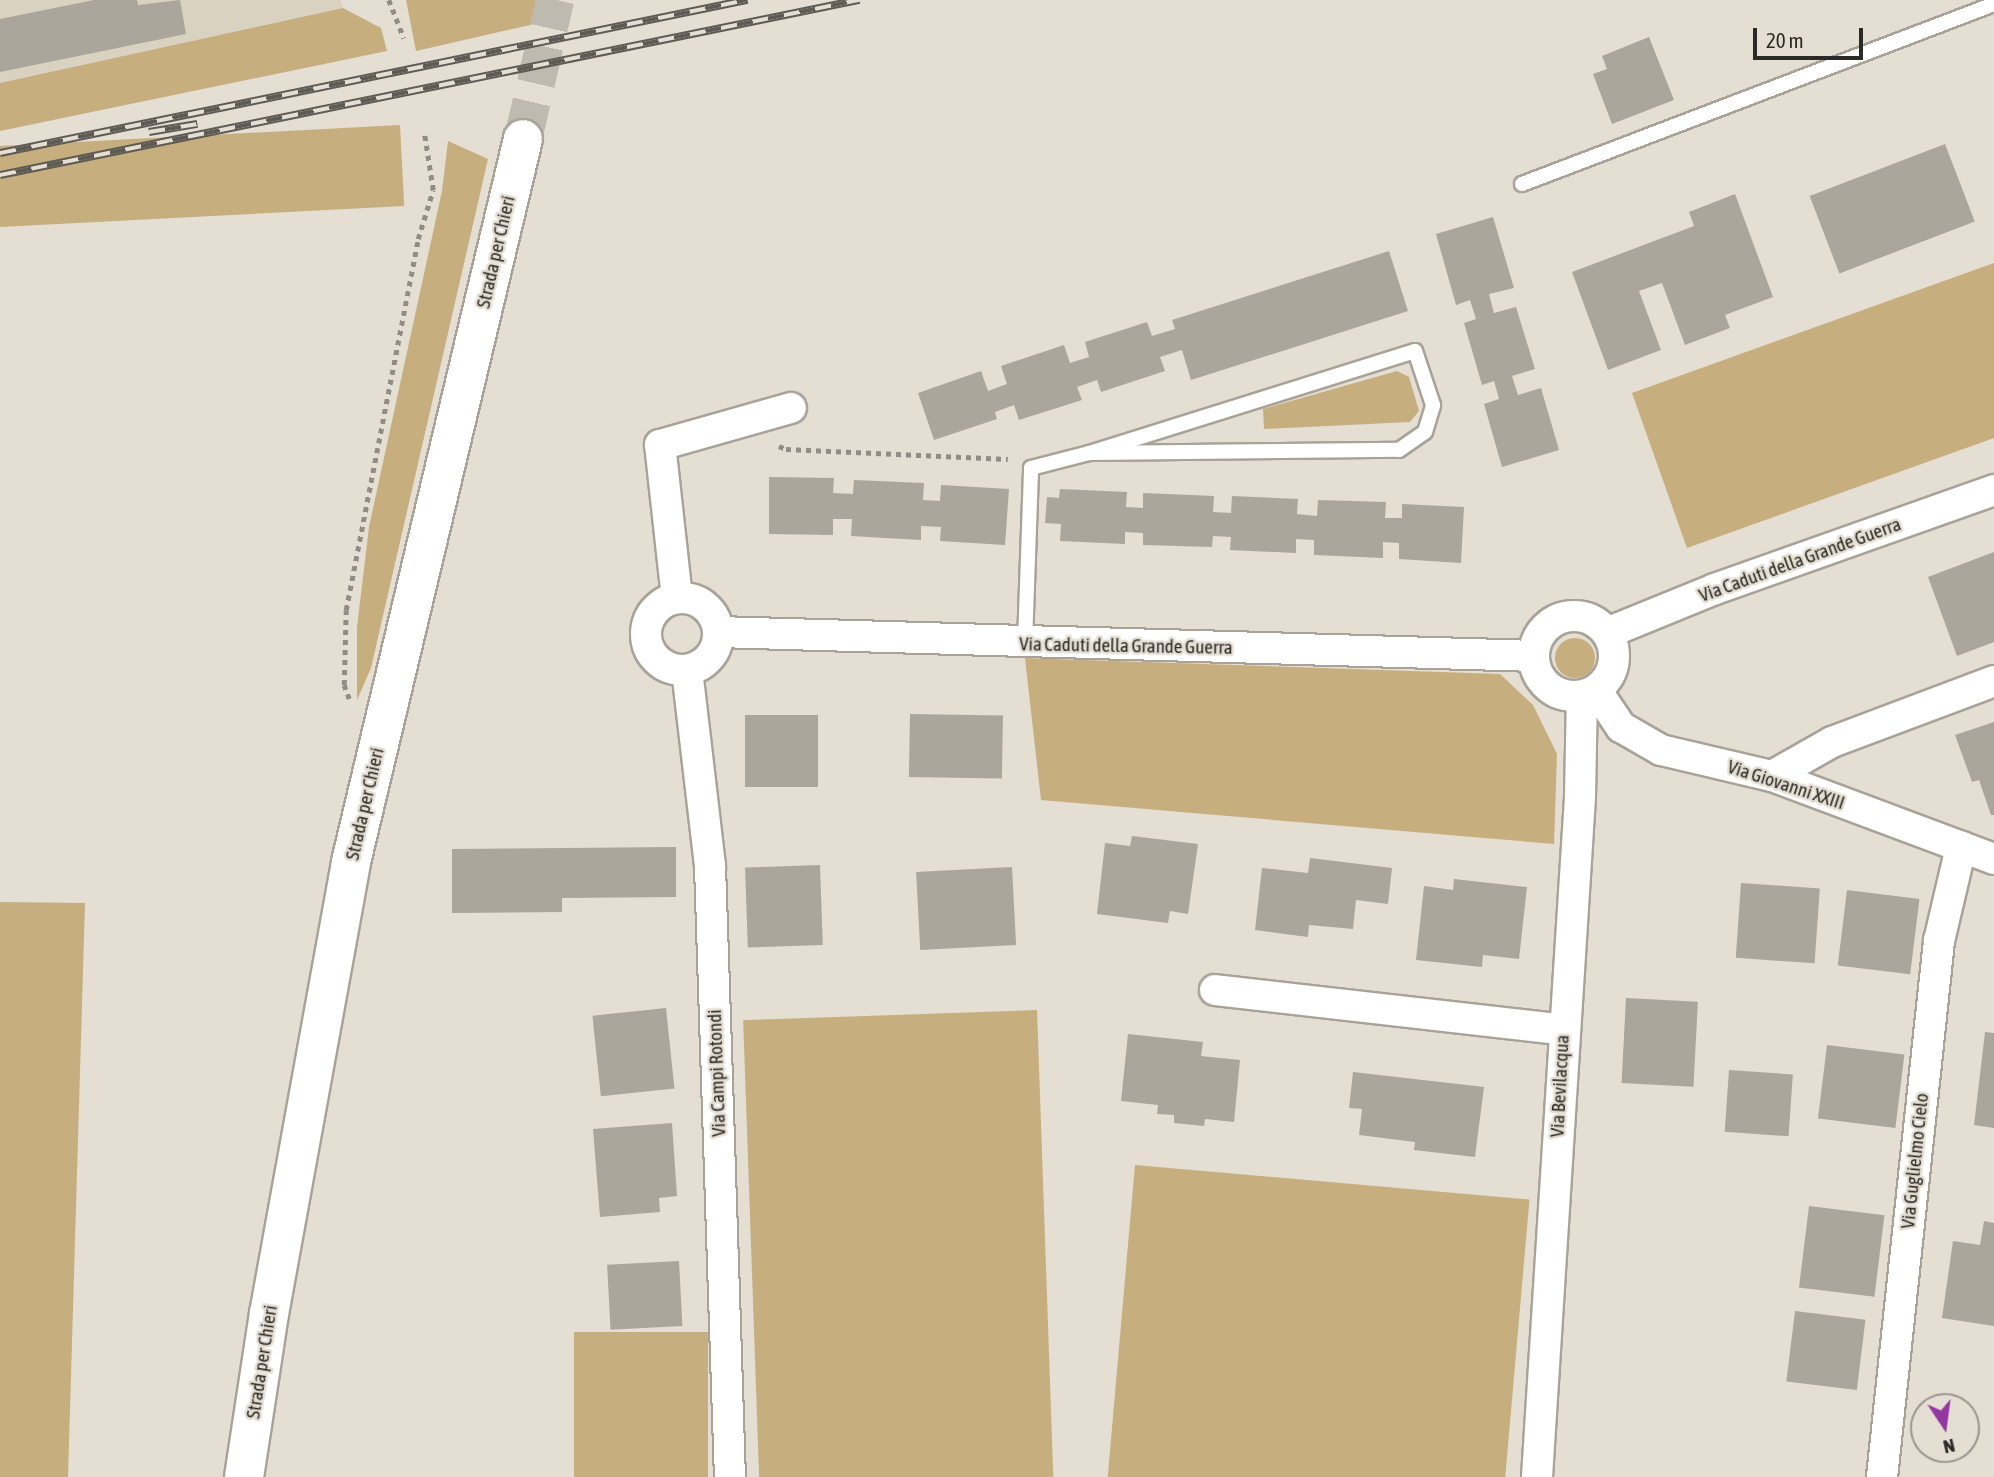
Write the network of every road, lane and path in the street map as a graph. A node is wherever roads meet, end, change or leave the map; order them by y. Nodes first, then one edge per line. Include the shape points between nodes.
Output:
1 (389, 0) edge
2 (1994, 4) edge
3 (404, 38) dead end
4 (425, 132) dead end
5 (523, 139) tunnel mouth
6 (1522, 184) dead end
7 (791, 408) dead end
8 (733, 425) junction
9 (1089, 453) junction
10 (1031, 468) junction
11 (1994, 490) edge
12 (677, 598) junction
13 (718, 632) junction
14 (1607, 633) junction
15 (1025, 643) junction
16 (1534, 656) junction
17 (687, 670) junction
18 (1994, 681) edge
19 (1589, 693) junction
20 (352, 709) dead end
21 (1772, 776) junction
22 (1961, 847) junction
23 (1994, 859) edge
24 (1215, 990) dead end
25 (1564, 1030) junction
26 (244, 1477) edge
27 (730, 1477) edge
28 (1537, 1477) edge
29 (1882, 1477) edge

1 - 3 path
2 - 6 lane
4 - 20 path via 433,190 418,239 346,610 344,685
5 - 26 main road, Strada per Chieri via 351,862
7 - 8 street
8 - 10 path via 786,449 1011,459
8 - 12 street via 660,445
9 - 9 lane via 1415,351 1433,405 1425,432 1399,450
9 - 10 lane
10 - 15 lane
11 - 14 street, Via Caduti della Grande Guerra via 1715,589
12 - 13 street via 706,606
12 - 17 street via 660,604 645,637 655,659 664,666
13 - 15 street, Via Caduti della Grande Guerra
13 - 17 street via 708,659
14 - 16 street via 1587,618 1562,618 1541,632
14 - 19 street via 1614,664 1604,683
15 - 16 street, Via Caduti della Grande Guerra
16 - 19 street via 1535,667 1558,694
17 - 27 street, Via Campi Rotondi via 710,866
18 - 21 street via 1832,742
19 - 21 street, Via Giovanni XXIII via 1621,727 1661,750
19 - 25 street, Via Bevilacqua
21 - 22 street, Via Giovanni XXIII
22 - 23 street, Via Giovanni XXIII
22 - 29 street, Via Guglielmo Cielo via 1939,941
24 - 25 street
25 - 28 street, Via Bevilacqua

